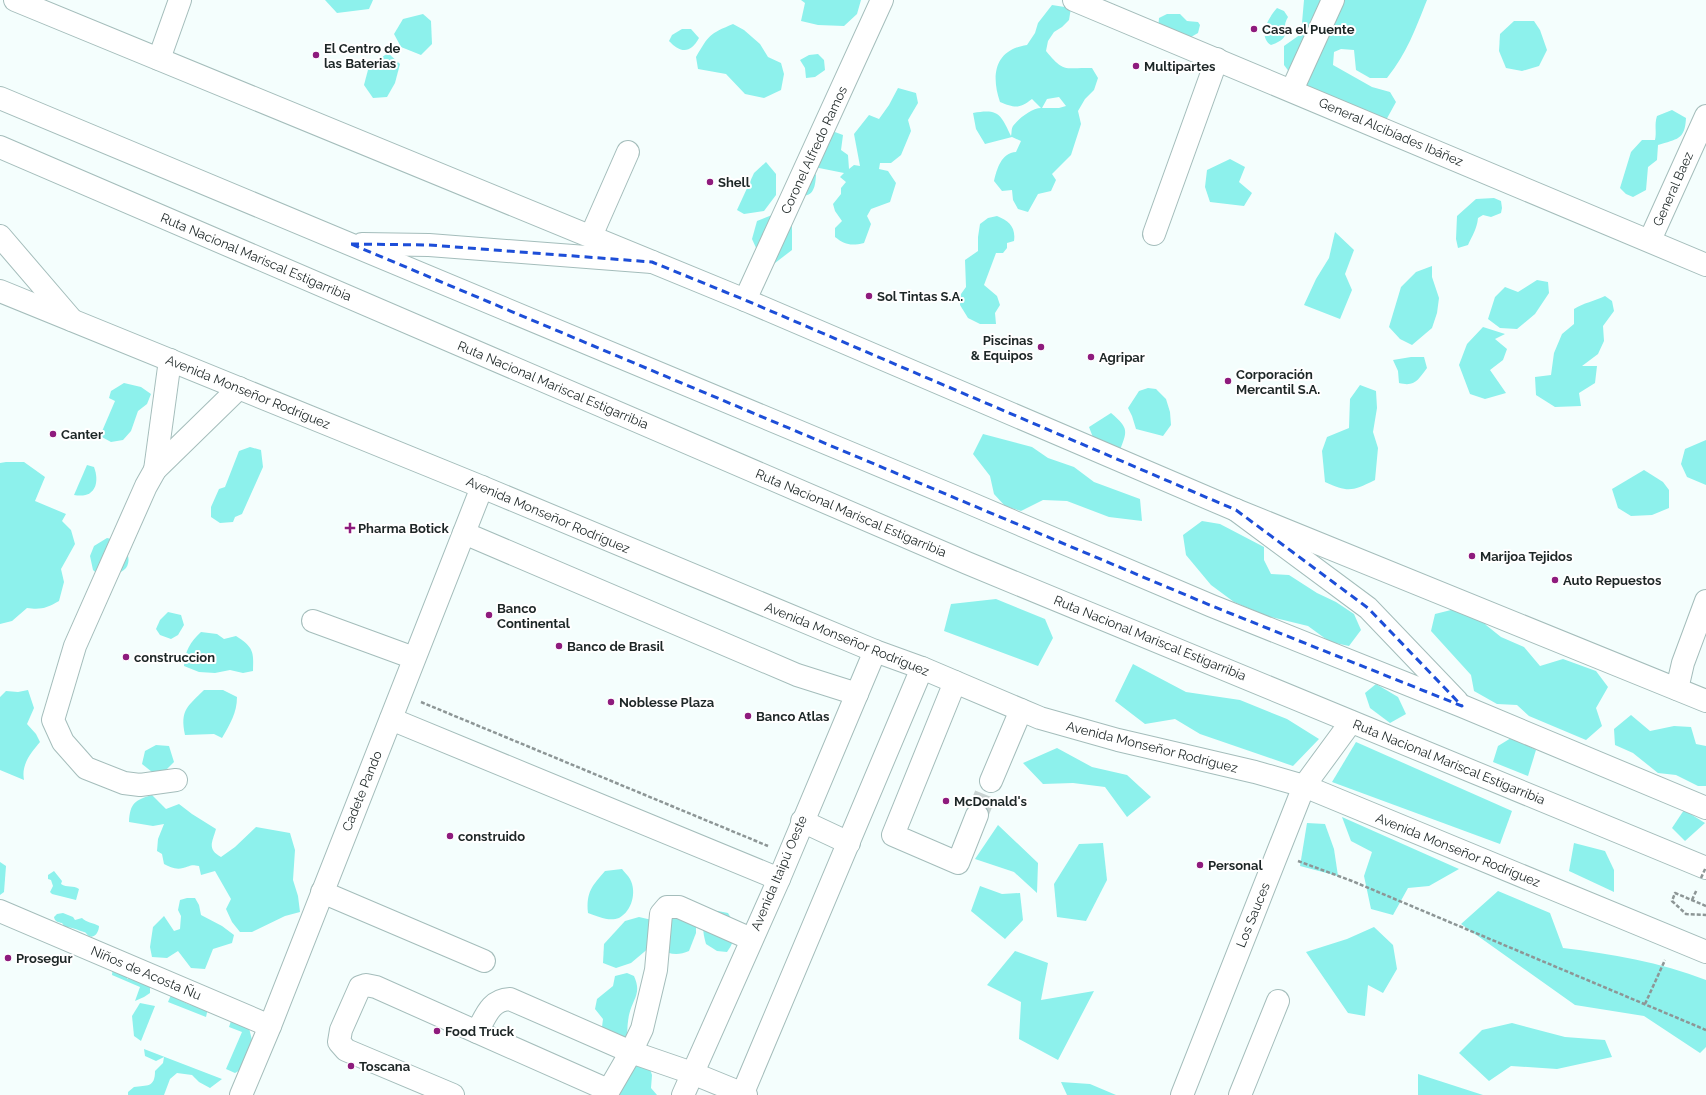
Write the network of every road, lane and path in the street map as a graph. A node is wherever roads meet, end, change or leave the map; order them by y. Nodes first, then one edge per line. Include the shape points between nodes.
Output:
1 (15, 0) edge
2 (180, 0) edge
3 (882, 0) edge
4 (1074, 0) edge
5 (1333, 0) edge
6 (159, 59) junction
7 (1217, 59) junction
8 (1292, 90) junction
9 (0, 98) edge
10 (1706, 116) edge
11 (0, 147) edge
12 (628, 152) dead end
13 (1154, 234) dead end
14 (0, 236) edge
15 (591, 236) junction
16 (1650, 240) junction
17 (351, 244) junction
18 (652, 262) junction
19 (1706, 265) edge
20 (0, 291) edge
21 (745, 300) junction
22 (72, 320) junction
23 (170, 360) junction
24 (239, 388) junction
25 (156, 470) junction
26 (482, 487) junction
27 (1236, 510) junction
28 (464, 533) junction
29 (1706, 601) edge
30 (313, 621) dead end
31 (875, 652) junction
32 (414, 658) junction
33 (922, 668) junction
34 (955, 682) junction
35 (1677, 689) junction
36 (401, 694) junction
37 (857, 694) junction
38 (1706, 701) edge
39 (1462, 706) junction
40 (1021, 710) junction
41 (391, 719) junction
42 (1350, 722) junction
43 (176, 780) dead end
44 (991, 782) tunnel mouth
45 (1304, 786) junction
46 (1706, 808) edge
47 (977, 815) tunnel mouth
48 (802, 821) junction
49 (849, 843) junction
50 (1278, 853) junction
51 (789, 854) junction
52 (1704, 871) edge
53 (779, 878) junction
54 (322, 892) junction
55 (1706, 906) edge
56 (0, 911) edge
57 (1706, 915) edge
58 (751, 939) junction
59 (1675, 939) junction
60 (1706, 952) edge
61 (484, 961) dead end
62 (1278, 1001) dead end
63 (1646, 1004) junction
64 (270, 1026) junction
65 (1706, 1030) edge
66 (477, 1032) junction
67 (630, 1052) junction
68 (692, 1073) junction
69 (607, 1092) edge
70 (241, 1095) edge
71 (453, 1095) edge
72 (683, 1095) edge
73 (744, 1095) edge
74 (1182, 1095) edge
75 (1240, 1095) edge

1 - 6 main road
2 - 6 main road
3 - 21 main road, Coronel Alfredo Ramos
4 - 7 main road, General Alcibíades Ibáñez
5 - 8 main road
6 - 15 main road
7 - 8 main road, General Alcibíades Ibáñez
7 - 13 main road
8 - 16 main road, General Alcibíades Ibáñez
9 - 17 main road
10 - 16 main road, General Baez
11 - 42 main road, Ruta Nacional Mariscal Estigarribia via 967,563
12 - 15 main road
14 - 22 main road
15 - 18 main road
16 - 19 main road, General Alcibíades Ibáñez
17 - 18 main road via 429,245
17 - 39 main road via 1212,606
18 - 21 main road
20 - 22 main road, Avenida Monseñor Rodríguez
21 - 27 main road
22 - 23 main road, Avenida Monseñor Rodríguez
23 - 24 main road, Avenida Monseñor Rodríguez
23 - 25 main road
24 - 25 main road
24 - 26 main road, Avenida Monseñor Rodríguez
25 - 43 main road via 146,486 75,646 54,720 63,742 86,768 124,783 140,785
26 - 28 main road, Cadete Pando
26 - 31 main road, Avenida Monseñor Rodríguez
27 - 35 main road
27 - 39 main road via 1368,608
28 - 32 main road, Cadete Pando
28 - 37 main road via 797,675
29 - 35 main road via 1683,663
30 - 32 main road
31 - 33 main road, Avenida Monseñor Rodríguez
31 - 37 main road, Avenida Itaipú Oeste
32 - 36 main road, Cadete Pando
33 - 34 main road, Avenida Monseñor Rodríguez
33 - 49 main road
34 - 40 main road, Avenida Monseñor Rodríguez
34 - 47 main road via 893,835 958,863
35 - 38 main road
36 - 41 main road, Cadete Pando
36 - 51 path
37 - 48 main road, Avenida Itaipú Oeste
39 - 46 main road
40 - 44 main road
40 - 45 main road, Avenida Monseñor Rodríguez via 1040,718 1118,740
41 - 53 main road
41 - 54 main road, Cadete Pando
42 - 45 main road, Los Sauces
42 - 52 main road, Ruta Nacional Mariscal Estigarribia
45 - 50 main road, Los Sauces
45 - 59 main road, Avenida Monseñor Rodríguez
48 - 49 main road
48 - 51 main road, Avenida Itaipú Oeste
49 - 73 main road
50 - 63 path via 1352,881
50 - 74 main road, Los Sauces
51 - 53 main road, Avenida Itaipú Oeste
53 - 58 main road, Avenida Itaipú Oeste
54 - 61 main road
54 - 64 main road, Cadete Pando
55 - 57 path via 1675,893 1672,901 1686,914
56 - 64 main road, Niños de Acosta Ñu
58 - 67 main road via 679,907 667,908 661,914 656,970 642,1029
58 - 68 main road, Avenida Itaipú Oeste
59 - 60 main road, Avenida Monseñor Rodríguez
59 - 63 path
62 - 75 main road
63 - 65 path
64 - 70 main road, Cadete Pando
66 - 67 main road via 491,1006 501,999 510,999
66 - 69 main road
66 - 71 main road via 376,987 366,985 360,987 341,1030 339,1042 346,1050
67 - 68 main road
67 - 69 main road
68 - 72 main road, Avenida Itaipú Oeste
68 - 73 main road

